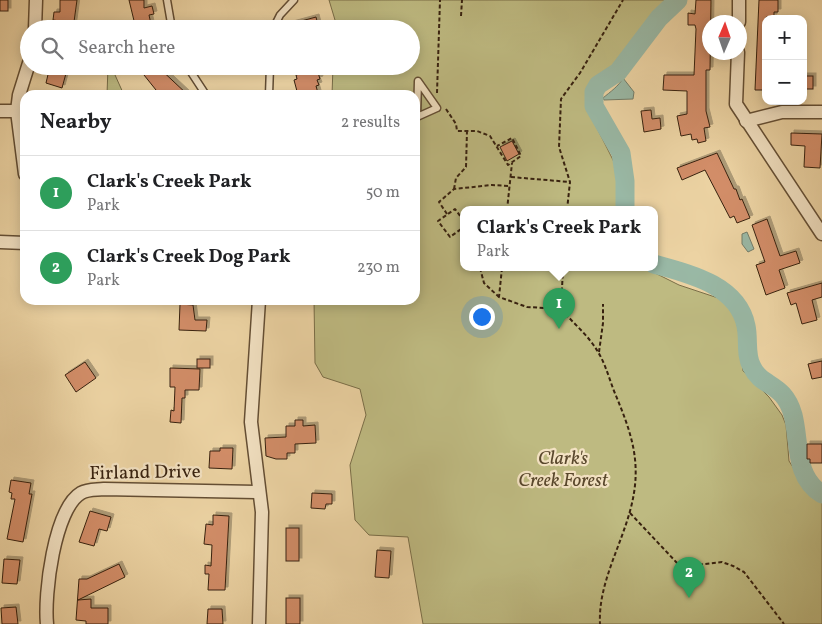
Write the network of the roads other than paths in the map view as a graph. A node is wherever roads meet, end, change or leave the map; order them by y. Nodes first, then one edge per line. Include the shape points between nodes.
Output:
1 (36, 0) edge
2 (167, 0) edge
3 (294, 0) edge
4 (739, 0) edge
5 (739, 15) edge
6 (35, 20) edge
7 (170, 20) edge
8 (278, 20) edge
9 (738, 60) edge
10 (25, 75) edge
11 (193, 75) edge
12 (270, 75) edge
13 (21, 90) edge
14 (203, 90) edge
15 (269, 90) edge
16 (418, 90) edge
17 (20, 92) edge
18 (0, 111) edge
19 (17, 111) junction
20 (822, 112) edge
21 (420, 116) edge
22 (746, 121) junction
23 (20, 135) edge
24 (822, 234) edge
25 (0, 242) edge
26 (20, 243) edge
27 (259, 305) edge
28 (259, 492) junction
29 (47, 624) edge
30 (259, 624) edge

1 - 6 street
2 - 7 lane
3 - 8 lane
4 - 5 street
9 - 22 street via 736,104
10 - 13 street
11 - 14 lane
12 - 15 lane
16 - 21 lane via 418,81 440,107
17 - 19 street
18 - 19 street
19 - 23 street
20 - 22 street via 782,112
22 - 24 street
25 - 26 street
27 - 28 street via 251,422
28 - 29 street, Firland Drive via 104,489 81,493 69,506 61,524 47,592
28 - 30 street via 262,540

